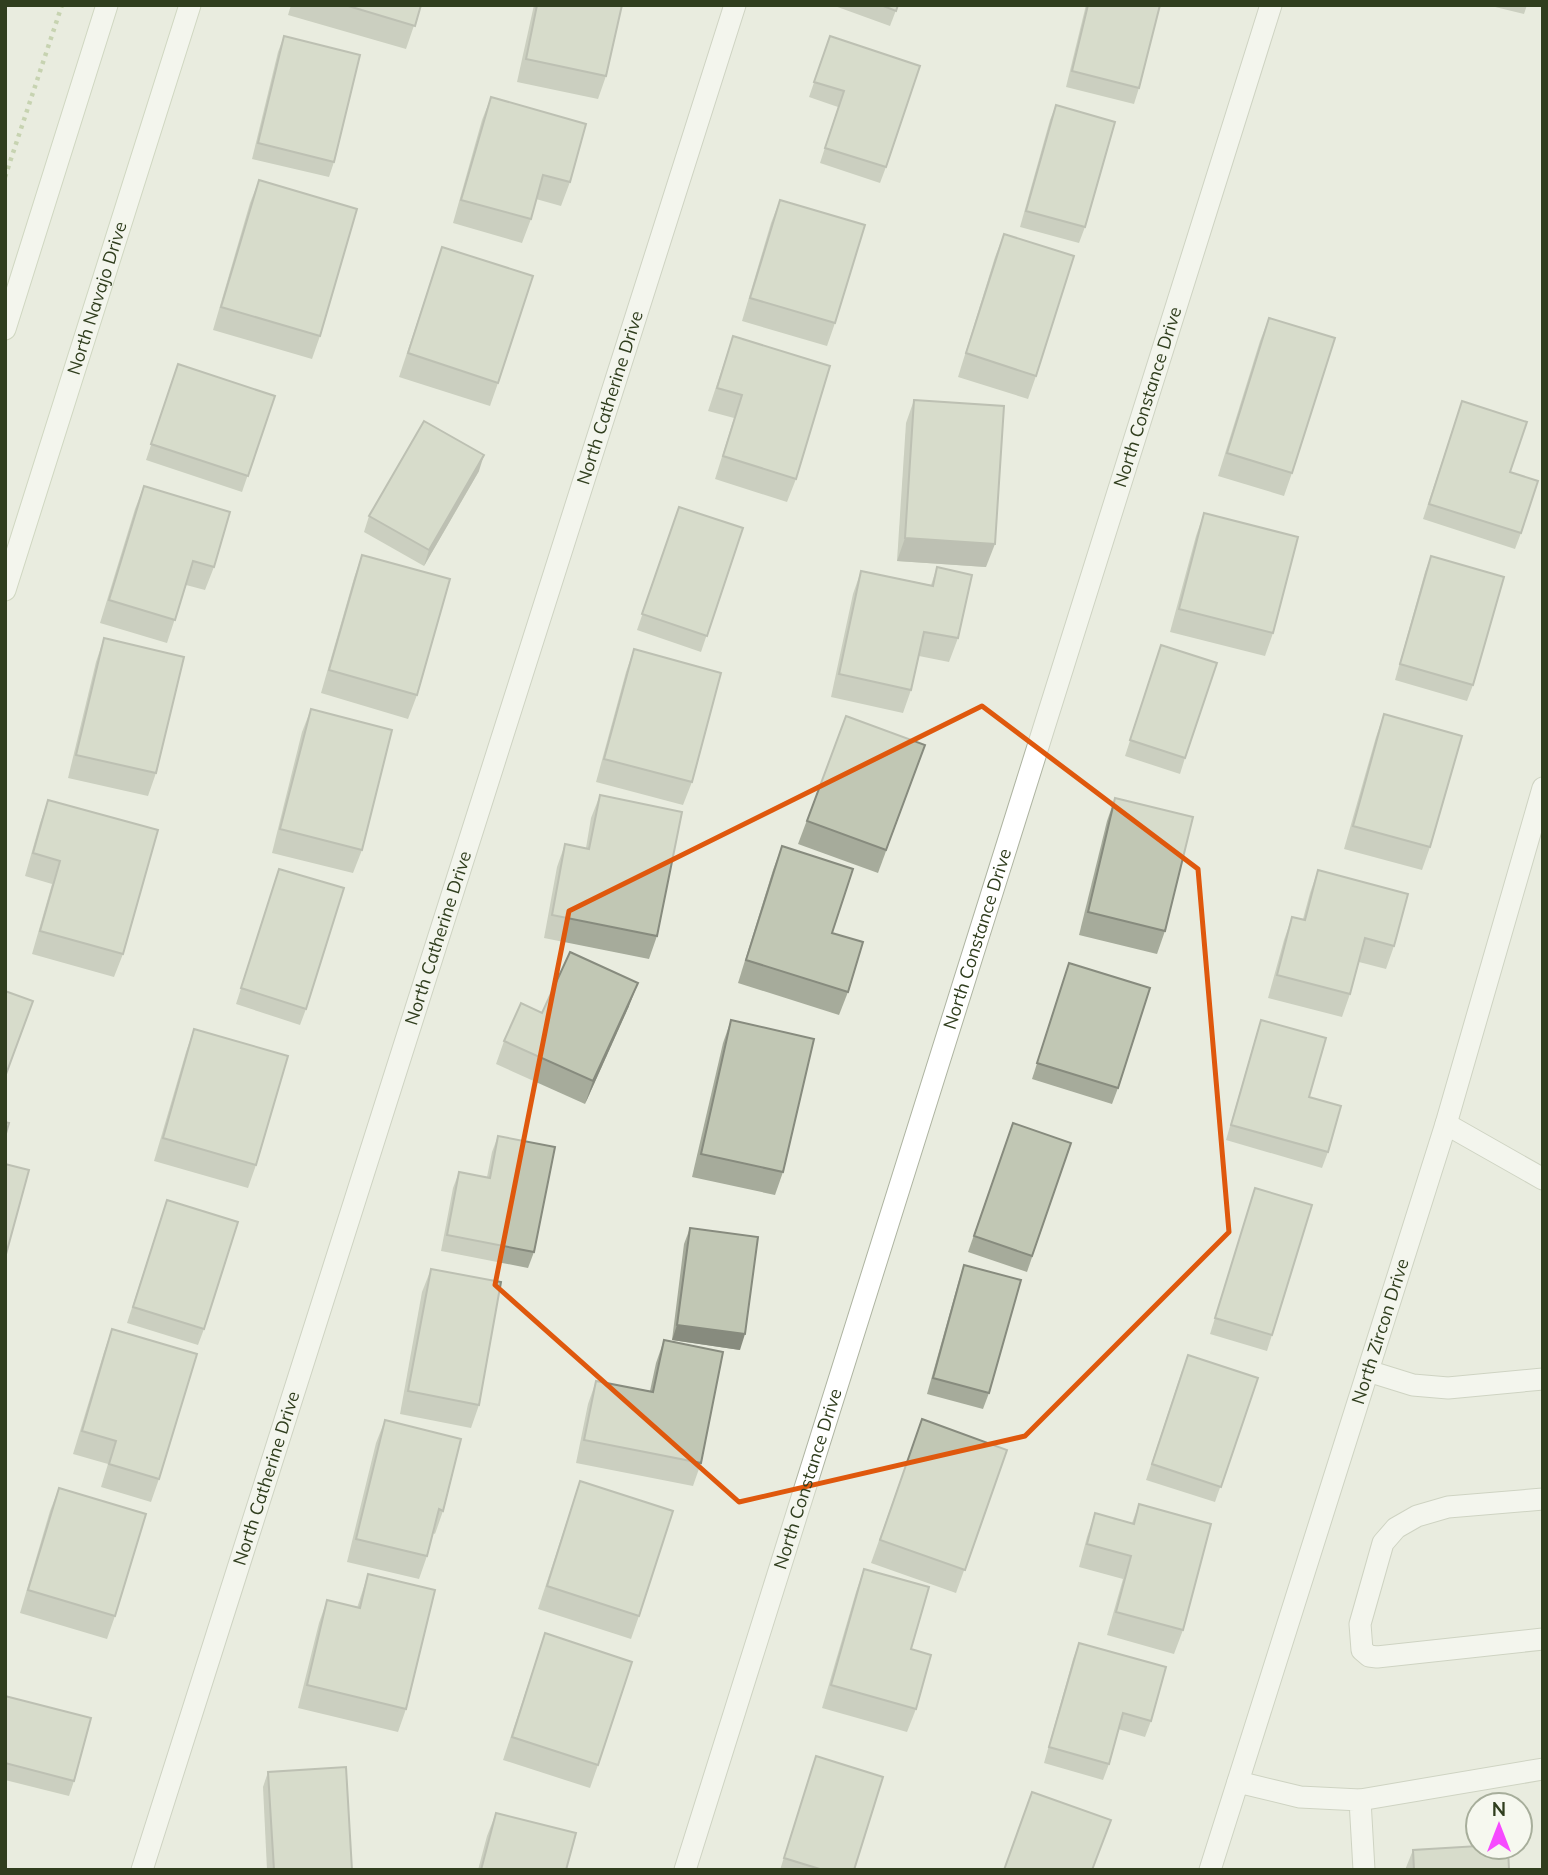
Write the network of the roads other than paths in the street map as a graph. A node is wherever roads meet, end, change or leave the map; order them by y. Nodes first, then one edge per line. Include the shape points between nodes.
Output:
1 (107, 5) edge
2 (190, 5) edge
3 (735, 5) edge
4 (1271, 5) edge
5 (5, 329) edge
6 (5, 590) edge
7 (1543, 788) edge
8 (1446, 1124) junction
9 (1543, 1179) edge
10 (1368, 1371) junction
11 (1543, 1379) edge
12 (1543, 1499) edge
13 (1543, 1639) edge
14 (1543, 1769) edge
15 (1238, 1782) junction
16 (1360, 1800) junction
17 (142, 1870) edge
18 (685, 1870) edge
19 (1210, 1870) edge
20 (1364, 1870) edge

1 - 5 street
2 - 6 street, North Navajo Drive
3 - 17 street, North Catherine Drive
4 - 18 street, North Constance Drive
7 - 8 street, North Zircon Drive
8 - 9 street
8 - 10 street, North Zircon Drive
10 - 11 street via 1413,1385 1448,1388
10 - 15 street, North Zircon Drive
12 - 13 street via 1448,1507 1396,1528 1384,1543 1360,1624 1360,1639 1362,1650 1377,1657
14 - 16 street
15 - 16 street via 1300,1797
15 - 19 street, North Zircon Drive
16 - 20 street

